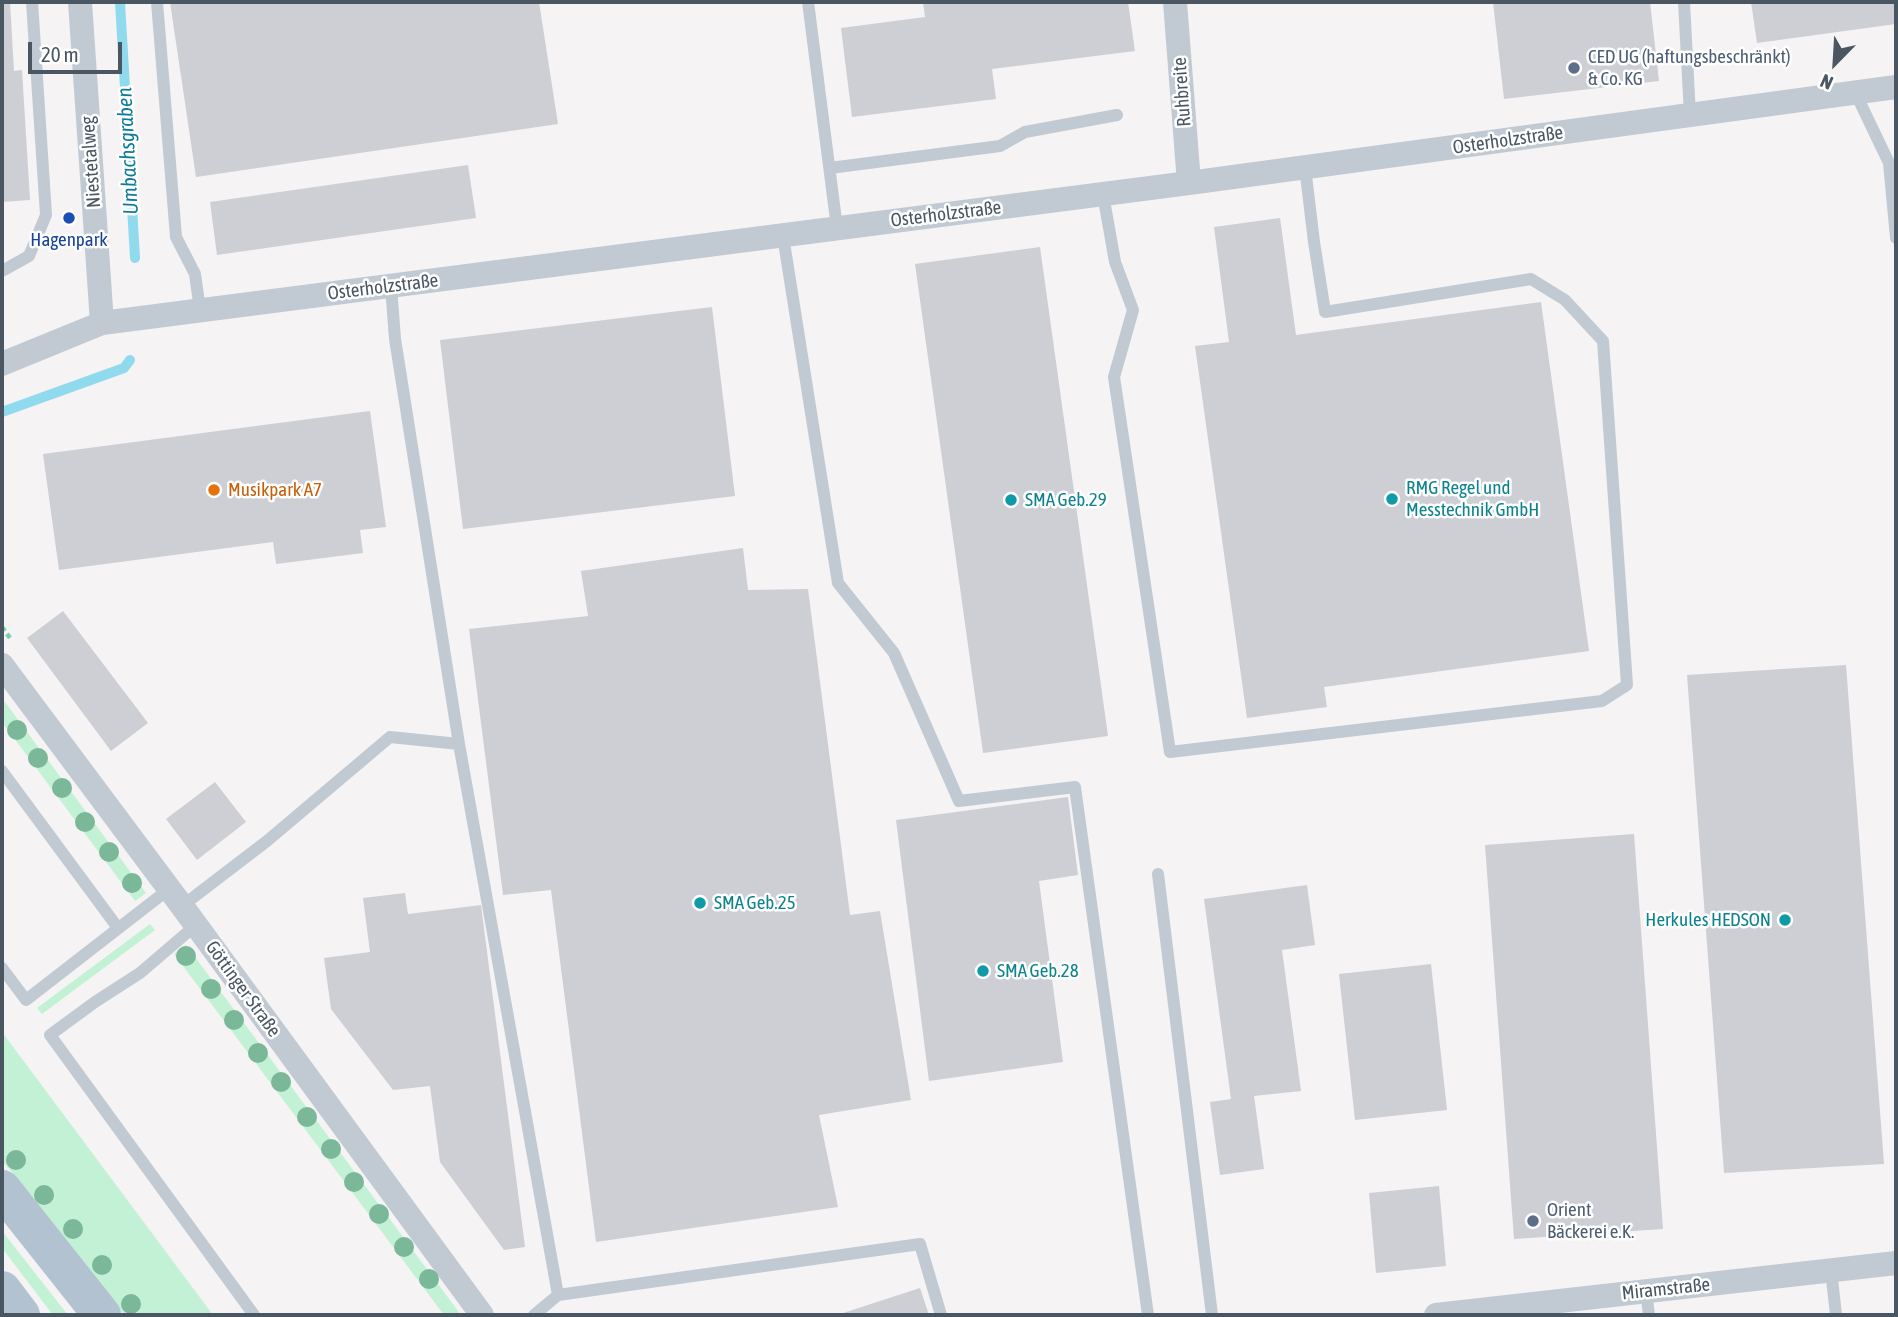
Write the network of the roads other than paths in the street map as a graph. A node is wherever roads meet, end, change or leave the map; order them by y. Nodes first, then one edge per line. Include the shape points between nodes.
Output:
1 (32, 2) edge
2 (80, 2) edge
3 (157, 2) edge
4 (808, 2) edge
5 (1175, 2) edge
6 (1684, 2) edge
7 (1896, 87) edge
8 (1855, 92) junction
9 (1117, 115) dead end
10 (1690, 115) junction
11 (830, 167) junction
12 (1305, 167) junction
13 (1189, 183) junction
14 (1103, 194) junction
15 (837, 228) junction
16 (783, 236) junction
17 (1896, 238) edge
18 (2, 271) edge
19 (391, 286) junction
20 (201, 310) junction
21 (102, 323) junction
22 (2, 364) edge
23 (2, 665) edge
24 (459, 744) junction
25 (2, 771) edge
26 (1158, 874) dead end
27 (182, 907) junction
28 (118, 928) junction
29 (2, 968) edge
30 (2, 1189) edge
31 (1896, 1263) edge
32 (1833, 1280) junction
33 (2, 1290) edge
34 (558, 1295) junction
35 (1647, 1303) edge
36 (21, 1315) edge
37 (102, 1315) edge
38 (254, 1315) edge
39 (482, 1315) edge
40 (534, 1315) edge
41 (941, 1315) edge
42 (1148, 1315) edge
43 (1212, 1315) edge
44 (1436, 1315) edge
45 (1836, 1315) edge

1 - 18 lane via 46,215 29,256
2 - 21 street, Niestetalweg
3 - 20 lane via 176,237 195,274
4 - 11 lane
5 - 13 street, Ruhbreite
6 - 10 lane
7 - 8 street, Osterholzstraße
8 - 10 street, Osterholzstraße
8 - 17 lane via 1889,163
9 - 11 lane via 1025,132 1000,146
10 - 12 street, Osterholzstraße
11 - 15 lane
12 - 13 street, Osterholzstraße
12 - 14 lane via 1325,312 1531,279 1565,300 1603,341 1627,685 1602,701 1170,752 1114,377 1133,310 1115,262
13 - 14 street, Osterholzstraße
14 - 15 street, Osterholzstraße
15 - 16 street, Osterholzstraße
16 - 19 street, Osterholzstraße
16 - 42 lane via 838,583 894,653 959,801 1074,787
19 - 20 street, Osterholzstraße
19 - 24 lane
20 - 21 street, Osterholzstraße
21 - 22 street, Osterholzstraße
23 - 27 street, Göttinger Straße
24 - 27 lane via 390,737
24 - 34 lane
25 - 28 lane
26 - 43 lane
27 - 28 lane
27 - 38 lane via 140,973 50,1035
27 - 39 street, Göttinger Straße
28 - 29 lane via 26,1000
30 - 37 main road
31 - 32 street, Miramstraße
32 - 35 street, Miramstraße
32 - 45 lane
33 - 36 main road
34 - 40 lane
34 - 41 lane via 920,1244
35 - 44 street, Miramstraße

